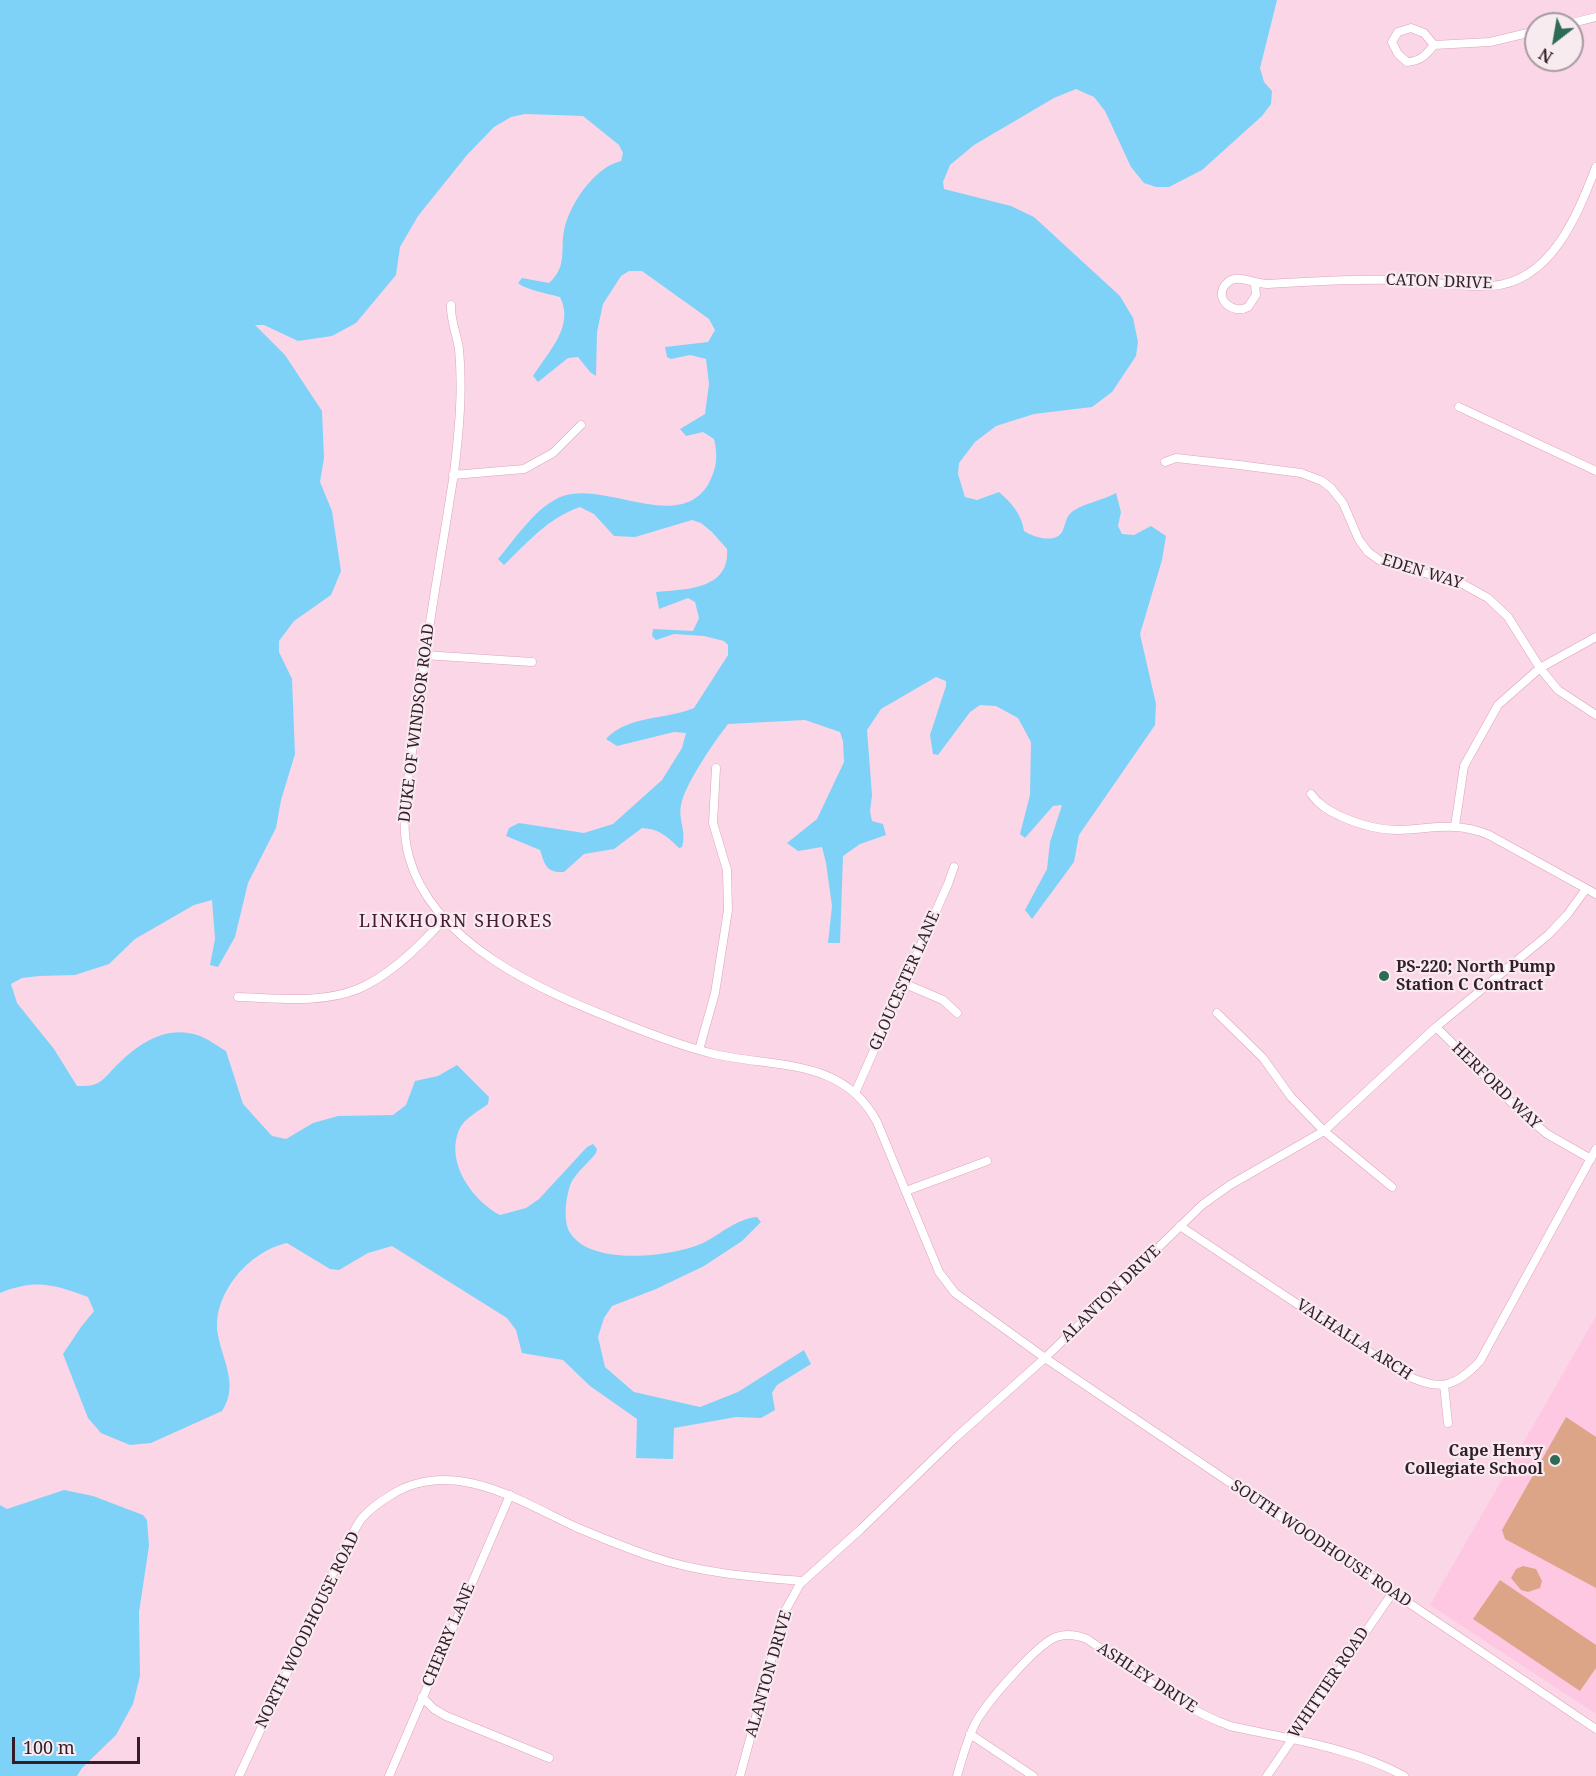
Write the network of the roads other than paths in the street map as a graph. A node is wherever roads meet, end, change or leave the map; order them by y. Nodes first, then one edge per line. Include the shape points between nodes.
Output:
1 (1524, 34) edge
2 (1434, 45) junction
3 (1596, 167) edge
4 (1255, 284) junction
5 (451, 305) dead end
6 (1459, 406) dead end
7 (581, 424) dead end
8 (1165, 462) dead end
9 (1596, 471) edge
10 (453, 475) junction
11 (1596, 637) edge
12 (424, 655) junction
13 (532, 662) dead end
14 (1540, 668) junction
15 (1596, 715) edge
16 (716, 768) dead end
17 (1311, 794) dead end
18 (1455, 826) junction
19 (954, 867) dead end
20 (1586, 889) junction
21 (1596, 894) edge
22 (444, 919) junction
23 (903, 983) junction
24 (238, 997) dead end
25 (957, 1013) dead end
26 (1217, 1013) dead end
27 (1436, 1027) junction
28 (699, 1050) junction
29 (855, 1093) junction
30 (1324, 1131) junction
31 (1596, 1149) edge
32 (1591, 1159) junction
33 (987, 1161) dead end
34 (1392, 1187) dead end
35 (906, 1191) junction
36 (1180, 1226) junction
37 (1045, 1358) junction
38 (1444, 1385) junction
39 (1448, 1423) dead end
40 (510, 1495) junction
41 (803, 1581) junction
42 (1393, 1592) junction
43 (422, 1697) junction
44 (1596, 1729) edge
45 (970, 1734) junction
46 (1291, 1740) junction
47 (549, 1758) dead end
48 (239, 1776) edge
49 (389, 1776) edge
50 (740, 1776) edge
51 (957, 1776) edge
52 (1033, 1776) edge
53 (1268, 1776) edge
54 (1404, 1776) edge

1 - 2 street via 1490,42
2 - 2 street via 1424,33 1411,27 1398,32 1392,42 1407,62 1418,61
3 - 4 street, CATON DRIVE via 1584,199 1560,242 1538,267 1515,281 1492,286 1404,280
4 - 4 street, CATON DRIVE via 1253,302 1243,310 1227,306 1223,296 1229,282 1239,278
5 - 10 street, DUKE OF WINDSOR ROAD via 460,375
6 - 9 street
7 - 10 street via 553,453 524,469
8 - 14 street, EDEN WAY via 1176,458 1239,465 1301,473 1322,481 1343,503 1368,552 1382,562 1459,582 1488,598 1508,617
10 - 12 street, DUKE OF WINDSOR ROAD
11 - 14 street
12 - 13 street
12 - 22 street, DUKE OF WINDSOR ROAD via 405,831 415,874
14 - 15 street, EDEN WAY via 1558,690
14 - 18 street via 1498,705 1479,735 1464,766
16 - 28 street via 713,823 727,870 728,909 716,993
17 - 18 street via 1328,810 1378,829
18 - 20 street via 1489,835
19 - 23 street, GLOUCESTER LANE
20 - 21 street
20 - 27 street, ALANTON DRIVE via 1548,934
22 - 24 street via 414,949 357,989 311,998
22 - 28 street, DUKE OF WINDSOR ROAD via 472,944 540,987 610,1018
23 - 25 street via 943,1000
23 - 29 street, GLOUCESTER LANE
26 - 30 street via 1263,1058 1291,1097
27 - 30 street, ALANTON DRIVE
27 - 32 street, HERFORD WAY via 1521,1112 1547,1134
28 - 29 street, DUKE OF WINDSOR ROAD via 804,1067
29 - 35 street, DUKE OF WINDSOR ROAD via 878,1122
30 - 34 street
30 - 36 street, ALANTON DRIVE via 1230,1185
31 - 32 street
32 - 38 street via 1480,1361 1466,1376
33 - 35 street
35 - 37 street, DUKE OF WINDSOR ROAD via 946,1284
36 - 37 street, ALANTON DRIVE
36 - 38 street, VALHALLA ARCH via 1401,1373 1425,1385
37 - 41 street, ALANTON DRIVE
37 - 42 street, SOUTH WOODHOUSE ROAD
38 - 39 street
40 - 41 street, NORTH WOODHOUSE ROAD via 619,1545 685,1567
40 - 43 street, CHERRY LANE
40 - 48 street, NORTH WOODHOUSE ROAD via 460,1481 424,1482 397,1491 363,1517
41 - 50 street, ALANTON DRIVE via 784,1613
42 - 44 street, SOUTH WOODHOUSE ROAD
42 - 46 street, WHITTIER ROAD
43 - 47 street via 446,1716
43 - 49 street, CHERRY LANE
45 - 46 street, ASHLEY DRIVE via 992,1697 1040,1649 1054,1638 1072,1635 1088,1639 1212,1719
45 - 51 street, ASHLEY DRIVE
45 - 52 street
46 - 53 street, WHITTIER ROAD
46 - 54 street, ASHLEY DRIVE via 1348,1754

